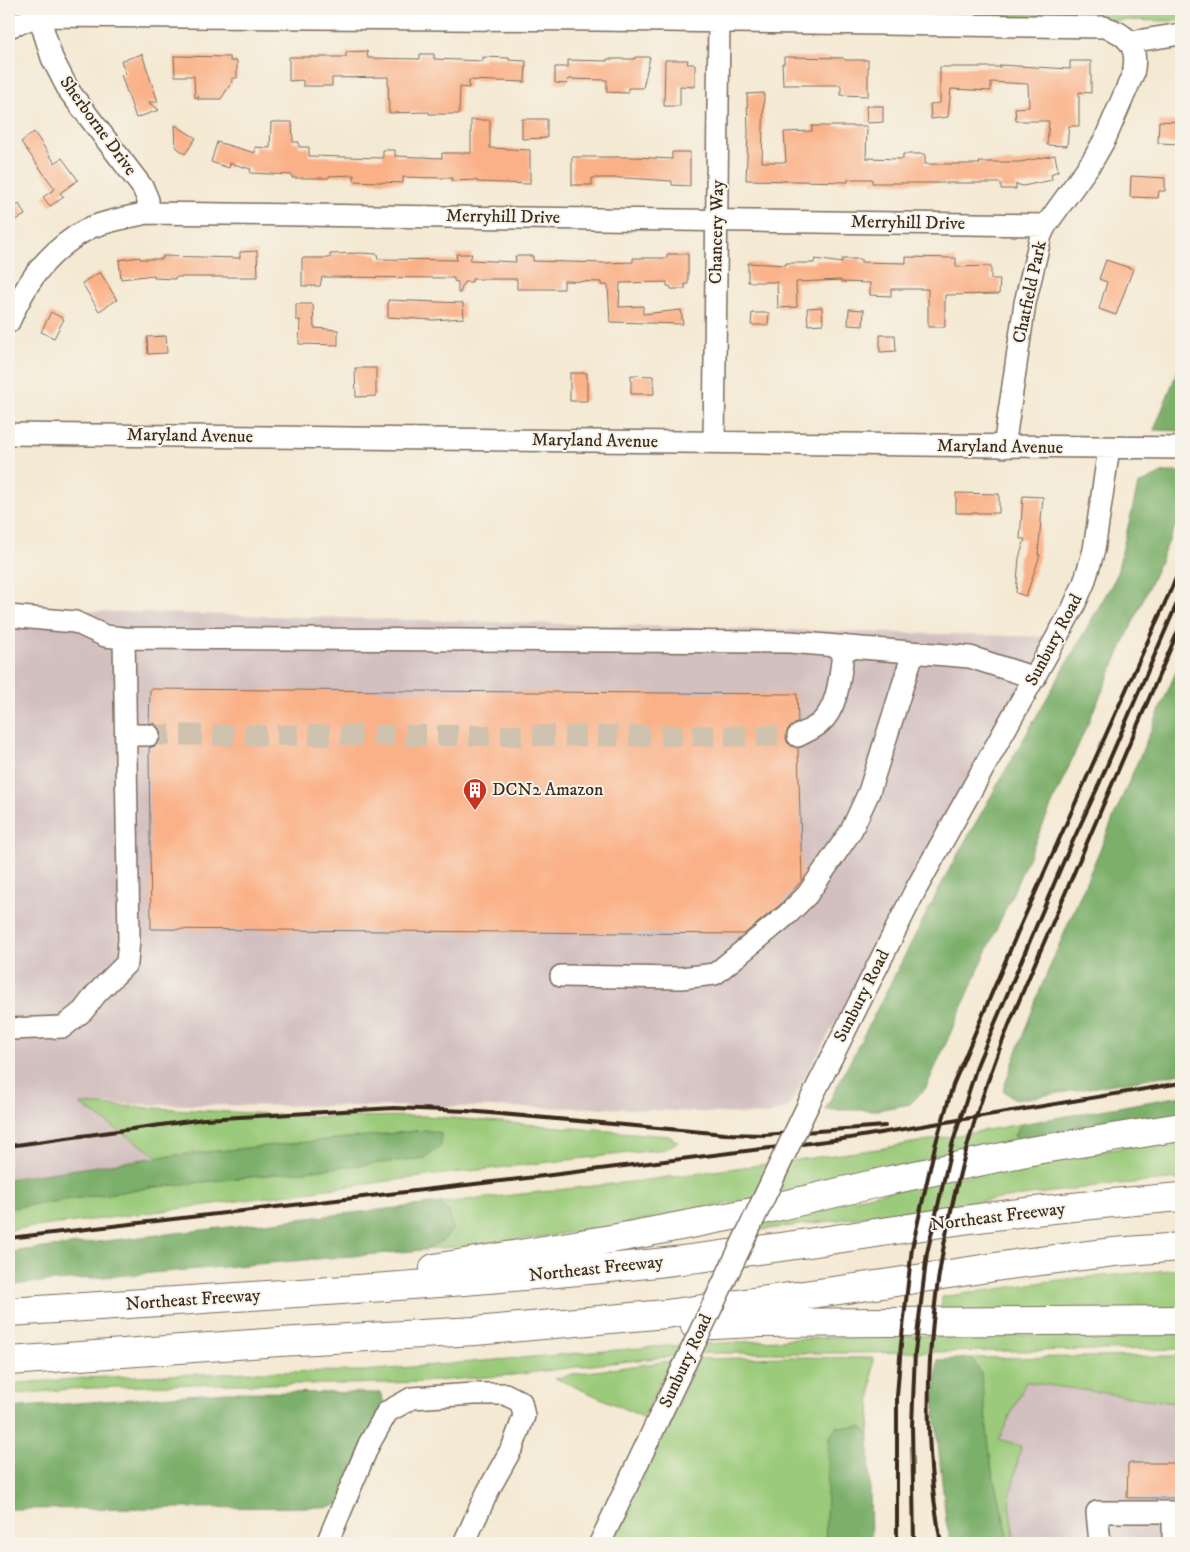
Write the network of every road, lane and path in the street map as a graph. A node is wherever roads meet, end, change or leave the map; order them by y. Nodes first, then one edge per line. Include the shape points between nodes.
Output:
1 (38, 12) edge
2 (134, 13) edge
3 (719, 22) junction
4 (9, 27) edge
5 (1181, 34) edge
6 (1130, 42) junction
7 (148, 213) junction
8 (717, 220) junction
9 (1046, 225) junction
10 (9, 322) edge
11 (9, 434) edge
12 (714, 442) junction
13 (1004, 446) junction
14 (1109, 448) junction
15 (1181, 448) edge
16 (9, 616) edge
17 (124, 638) junction
18 (844, 646) junction
19 (913, 653) junction
20 (1035, 678) junction
21 (126, 735) junction
22 (149, 735) tunnel mouth
23 (798, 736) tunnel mouth
24 (561, 976) dead end
25 (9, 1029) edge
26 (1181, 1127) edge
27 (1181, 1197) edge
28 (1181, 1247) edge
29 (385, 1287) junction
30 (9, 1312) edge
31 (1181, 1320) edge
32 (280, 1342) junction
33 (9, 1361) edge
34 (326, 1543) edge
35 (464, 1543) edge
36 (600, 1543) edge
37 (1100, 1543) edge
38 (1173, 1543) edge

1 - 2 street
1 - 4 street
1 - 7 street, Sherborne Drive via 52,58 69,91 143,188 148,200
2 - 3 street
3 - 6 street via 1104,27 1118,31
3 - 8 street, Chancery Way
5 - 6 street
6 - 9 street, Chatfield Park via 1134,57 1133,74 1105,139
7 - 8 street, Merryhill Drive
7 - 10 street, Merryhill Drive via 91,227 66,243 32,277
8 - 9 street, Merryhill Drive
8 - 12 street, Chancery Way
9 - 13 street, Chatfield Park via 1025,302
11 - 12 street, Maryland Avenue
12 - 13 street, Maryland Avenue
13 - 14 street, Maryland Avenue
14 - 15 street, Maryland Avenue
14 - 20 street, Sunbury Road via 1089,567 1073,608
16 - 17 street via 75,622 104,636
17 - 18 street via 790,642
17 - 21 street
18 - 19 street
18 - 23 street via 831,708 820,723
19 - 20 street via 970,657
19 - 24 street via 869,792 851,832 807,895 788,914 715,974 681,978
20 - 36 street, Sunbury Road, bridge via 916,889 809,1103
21 - 22 street
21 - 25 street via 127,963 63,1028
26 - 29 highway via 1036,1150 623,1237 418,1270
27 - 29 highway, Northeast Freeway via 968,1220 649,1264
28 - 32 highway via 1014,1264 666,1314 475,1331
29 - 30 highway, Northeast Freeway
31 - 32 highway via 754,1323 406,1342
32 - 33 highway
34 - 35 street via 369,1444 387,1412 412,1398 505,1394 521,1402 524,1416 513,1446
37 - 38 street via 1097,1512 1173,1512

